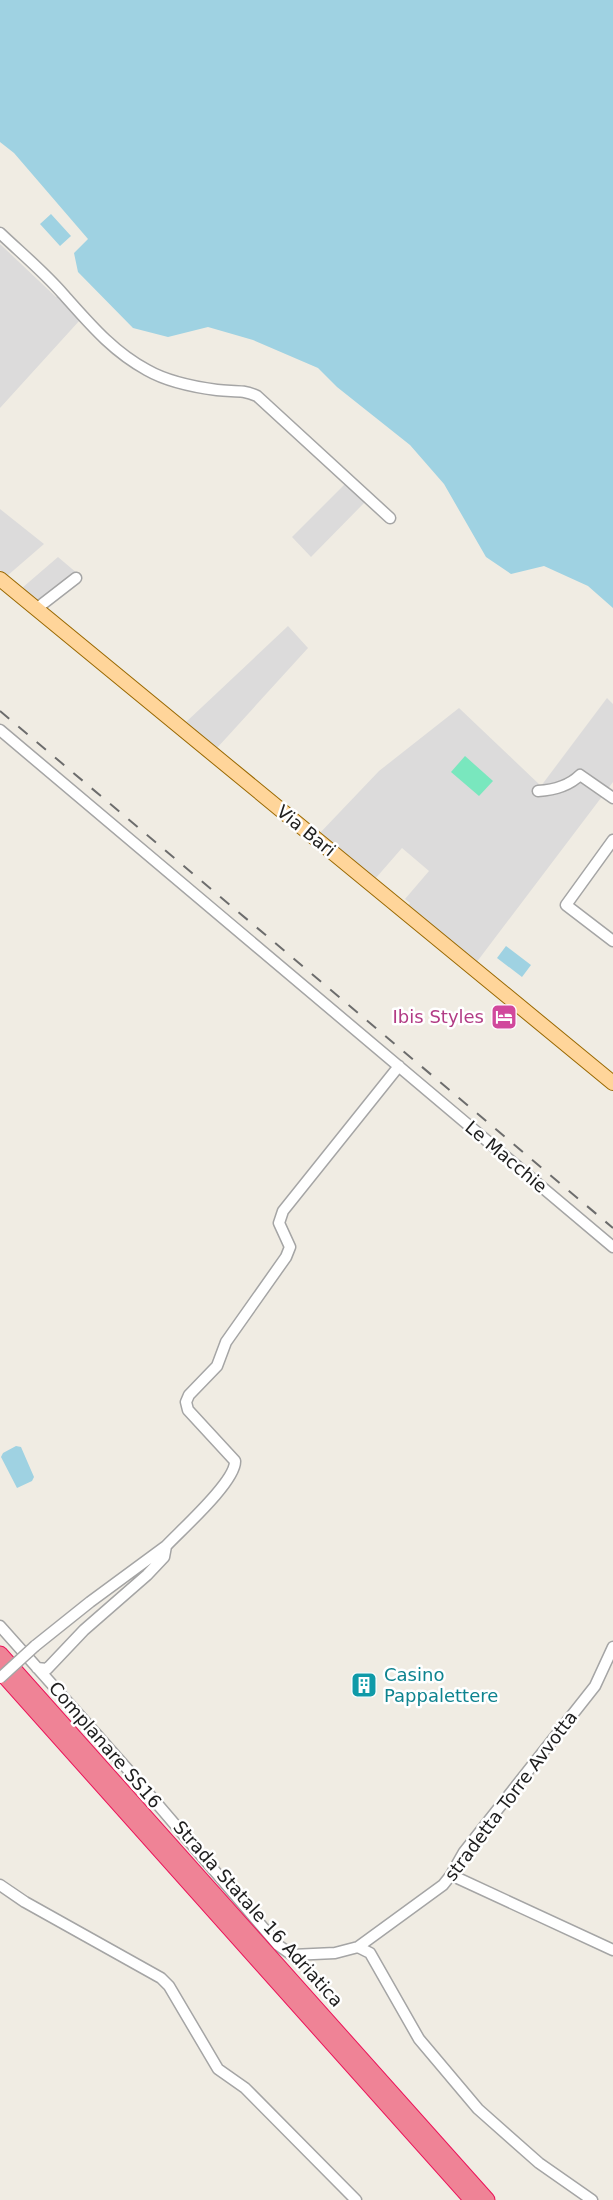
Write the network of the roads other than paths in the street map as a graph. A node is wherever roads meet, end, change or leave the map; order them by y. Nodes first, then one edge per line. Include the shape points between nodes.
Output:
1 (0, 233) edge
2 (390, 518) dead end
3 (76, 578) dead end
4 (0, 579) edge
5 (36, 609) junction
6 (0, 730) edge
7 (538, 791) dead end
8 (613, 798) edge
9 (613, 840) edge
10 (613, 941) edge
11 (399, 1066) junction
12 (613, 1083) edge
13 (613, 1247) edge
14 (166, 1546) junction
15 (0, 1626) edge
16 (613, 1647) edge
17 (0, 1654) edge
18 (38, 1668) junction
19 (0, 1671) edge
20 (0, 1678) edge
21 (451, 1875) junction
22 (0, 1885) edge
23 (358, 1947) junction
24 (613, 1950) edge
25 (356, 2200) edge
26 (472, 2200) edge
27 (487, 2200) edge
28 (592, 2200) edge

1 - 2 street via 118,350 148,371 188,386 245,391 258,396
3 - 5 street
4 - 5 main road, Via Bari
5 - 12 main road, Via Bari
6 - 11 street, Le Macchie
7 - 8 street via 572,783 580,775
9 - 10 street via 566,904
11 - 13 street, Le Macchie
11 - 14 street via 283,1211 279,1223 290,1247 286,1257 226,1342 217,1366 189,1395 188,1410 235,1461 235,1469
14 - 18 street via 164,1557 147,1575 84,1630 47,1669
14 - 20 street, bridge via 90,1602
15 - 18 street, Complanare SS16
16 - 21 street, stradetta Torre Avvotta via 595,1686 464,1852
17 - 27 highway, Strada Statale 16 Adriatica
18 - 23 street, Complanare SS16 via 278,1945 292,1955 335,1953
19 - 26 highway, Strada Statale 16 Adriatica
21 - 23 street, stradetta Torre Avvotta
21 - 24 street
22 - 25 street via 161,1978 218,2069 245,2088
23 - 28 street via 370,1953 420,2039 478,2109 539,2163

